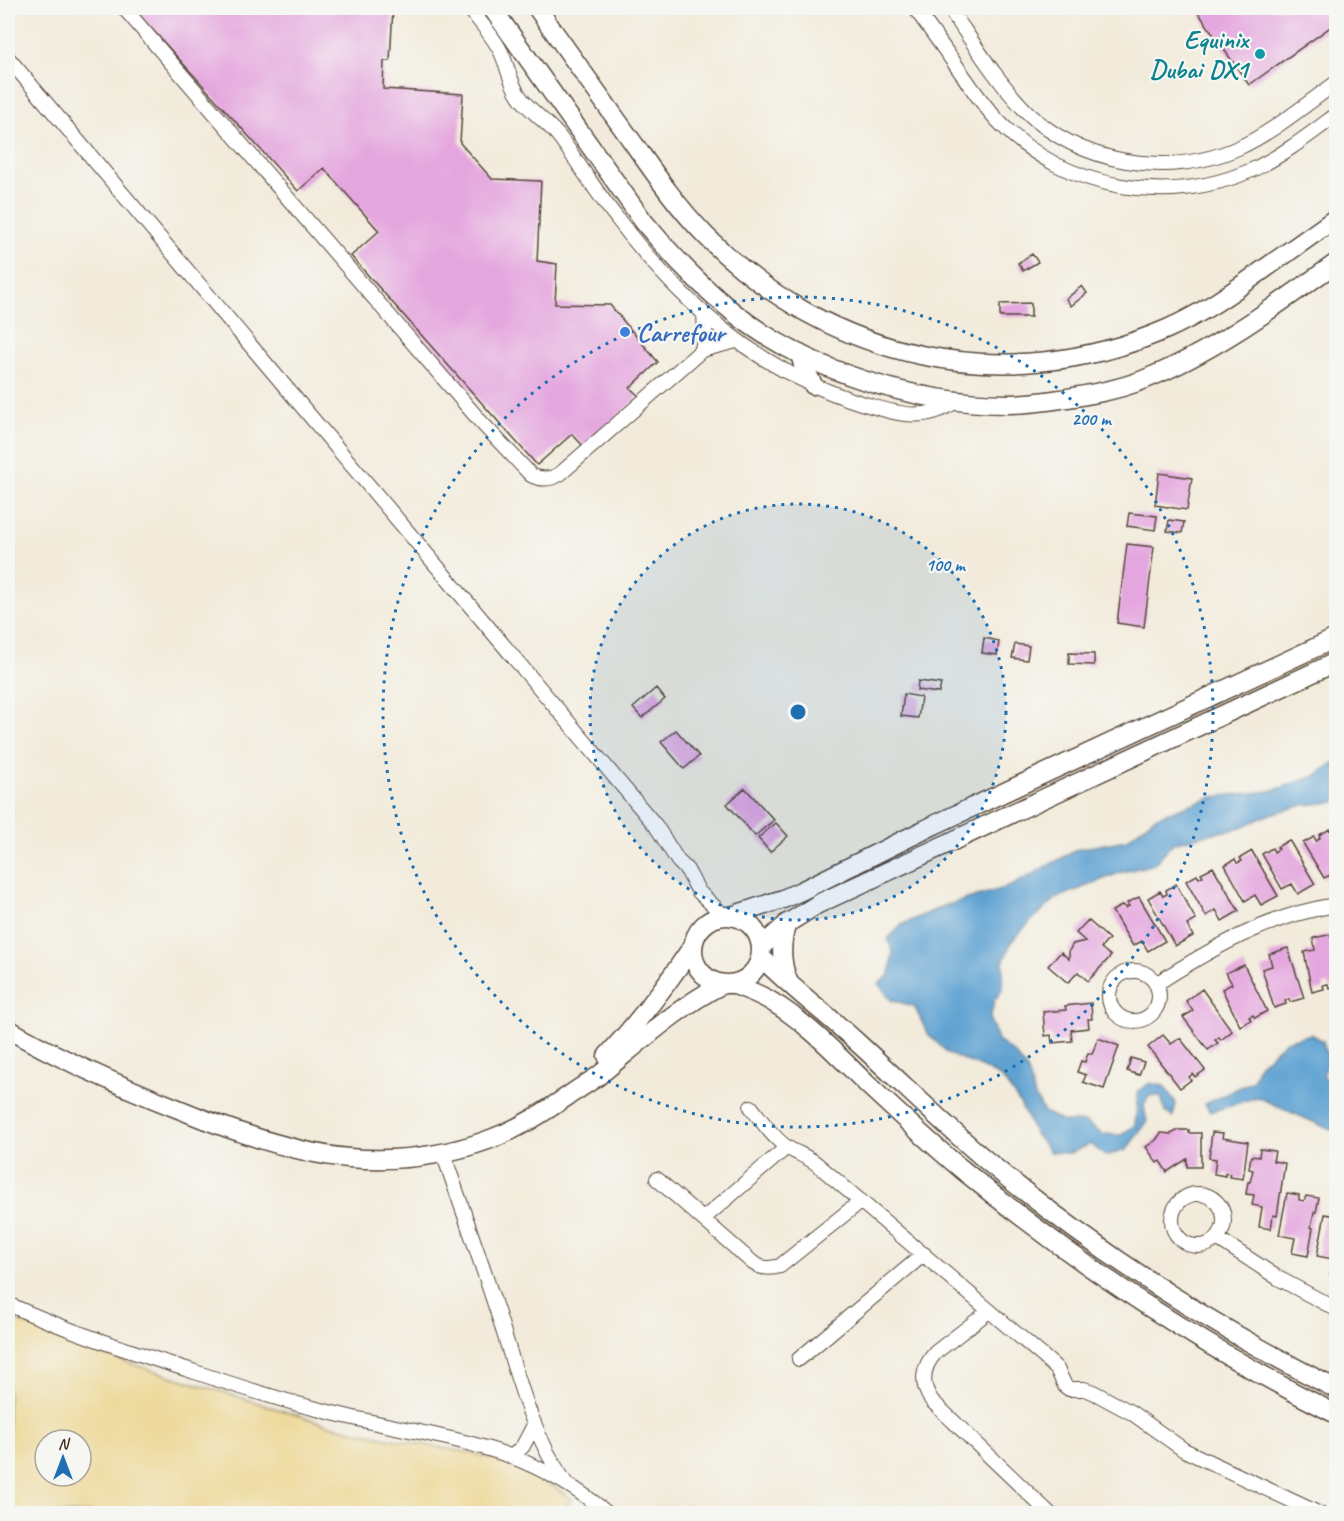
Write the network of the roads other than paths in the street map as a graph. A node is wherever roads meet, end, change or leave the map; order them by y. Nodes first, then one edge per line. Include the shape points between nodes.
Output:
1 (124, 8) edge
2 (470, 8) edge
3 (492, 8) edge
4 (537, 8) edge
5 (915, 8) edge
6 (949, 8) edge
7 (8, 58) edge
8 (1336, 82) edge
9 (1336, 115) edge
10 (1336, 218) edge
11 (1336, 262) edge
12 (704, 314) junction
13 (736, 340) junction
14 (702, 350) junction
15 (800, 354) junction
16 (813, 385) junction
17 (956, 401) junction
18 (1336, 638) edge
19 (1336, 662) edge
20 (1336, 905) edge
21 (726, 916) junction
22 (788, 923) junction
23 (692, 947) junction
24 (761, 952) junction
25 (727, 984) junction
26 (1156, 984) dead end
27 (790, 985) junction
28 (8, 1029) edge
29 (582, 1085) junction
30 (751, 1107) dead end
31 (787, 1148) junction
32 (443, 1153) junction
33 (657, 1179) dead end
34 (861, 1201) junction
35 (703, 1219) junction
36 (1217, 1239) dead end
37 (924, 1254) junction
38 (8, 1304) edge
39 (1336, 1310) edge
40 (989, 1311) junction
41 (799, 1359) dead end
42 (1336, 1389) edge
43 (1336, 1414) edge
44 (534, 1425) junction
45 (512, 1457) junction
46 (567, 1484) junction
47 (608, 1514) edge
48 (1050, 1514) edge
49 (1320, 1514) edge

1 - 14 street via 531,476 545,479 560,474
2 - 12 street via 499,48 518,94 555,131 655,266
3 - 15 street via 665,248 734,313
4 - 10 street via 679,205 711,241 762,286 792,305 845,332 889,348 985,364 1030,363 1100,352 1167,329 1199,313
5 - 9 street via 1002,125 1047,160 1100,182 1159,190 1217,182 1271,160
6 - 8 street via 1001,82 1041,124 1091,151 1128,161 1194,161 1238,148
7 - 21 street via 656,826 699,892
11 - 17 street via 1225,340 1140,381 1037,402
12 - 13 street
12 - 14 street
13 - 14 street
13 - 16 street
15 - 16 street
15 - 17 street via 874,383
16 - 17 street via 908,415 929,414
18 - 21 street via 803,890
19 - 22 street via 818,904
20 - 26 street via 1238,936
21 - 23 street via 712,918 698,930
21 - 24 street via 743,919 752,926 759,936
22 - 24 street
22 - 27 street via 781,948
23 - 25 street via 700,972 714,982
23 - 29 street via 642,1017
24 - 25 street via 751,975
24 - 27 street
25 - 29 street via 679,1010
25 - 43 street via 770,1000 803,1024 965,1172 1111,1281 1243,1365
27 - 42 street via 987,1161 1059,1217 1189,1306
28 - 32 street via 115,1083 272,1142 359,1159
29 - 32 street via 524,1124 488,1141
30 - 31 street
31 - 34 street via 813,1161
31 - 35 street
32 - 44 street
33 - 35 street
34 - 35 street via 780,1266 768,1268 753,1263
34 - 37 street
36 - 39 street
37 - 40 street
37 - 41 street
38 - 45 street via 87,1336 288,1402
40 - 48 street via 936,1352 925,1367 924,1385 932,1401
40 - 49 street via 1052,1364 1065,1386 1093,1392 1132,1413 1184,1450
44 - 45 street
44 - 46 street
45 - 46 street
46 - 47 street

